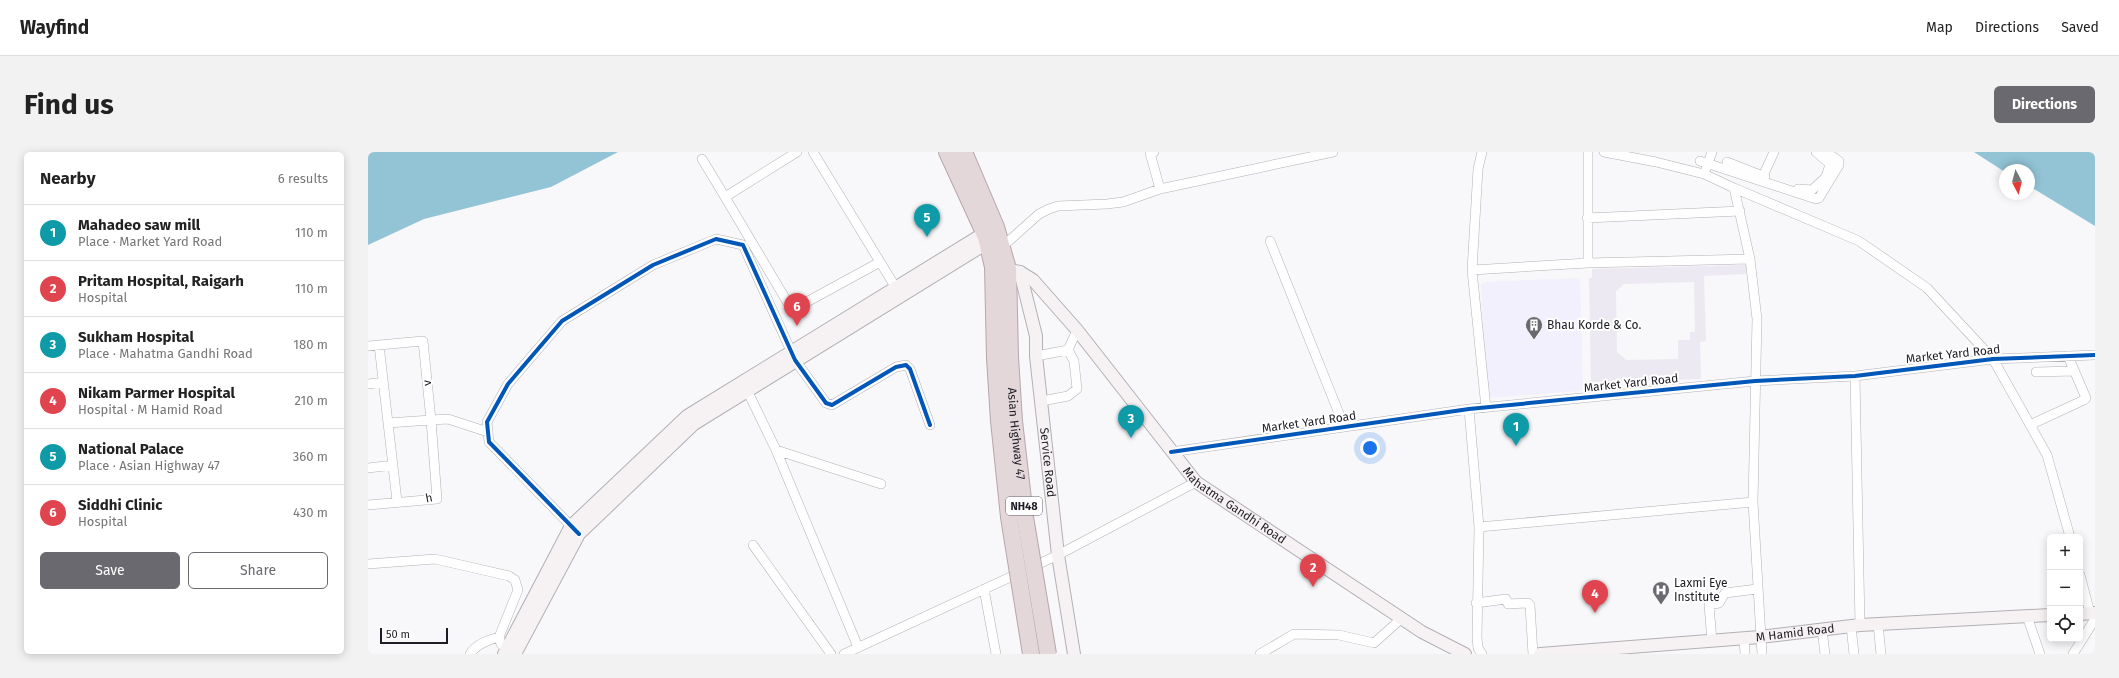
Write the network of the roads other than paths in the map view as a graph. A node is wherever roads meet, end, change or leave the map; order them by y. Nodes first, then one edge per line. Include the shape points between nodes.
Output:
1 (797, 152) edge
2 (813, 152) edge
3 (948, 152) edge
4 (964, 152) edge
5 (1151, 152) edge
6 (1332, 152) edge
7 (1482, 152) edge
8 (1588, 152) edge
9 (1604, 152) edge
10 (1712, 152) edge
11 (1774, 152) edge
12 (1816, 152) edge
13 (1826, 152) edge
14 (702, 159) dead end
15 (1703, 159) edge
16 (1727, 162) dead end
17 (1700, 173) junction
18 (1763, 176) junction
19 (1734, 188) junction
20 (1160, 189) junction
21 (725, 197) junction
22 (1740, 211) junction
23 (1587, 218) junction
24 (994, 237) junction
25 (1270, 241) dead end
26 (1750, 259) junction
27 (880, 262) junction
28 (1588, 263) junction
29 (1007, 269) junction
30 (1472, 270) junction
31 (898, 291) junction
32 (1077, 330) junction
33 (379, 345) junction
34 (368, 346) edge
35 (1068, 350) junction
36 (2095, 355) edge
37 (793, 356) junction
38 (1036, 356) junction
39 (2068, 356) junction
40 (1002, 357) junction
41 (1993, 359) junction
42 (2036, 372) dead end
43 (2074, 372) junction
44 (1855, 376) junction
45 (1755, 380) junction
46 (383, 382) junction
47 (368, 384) edge
48 (745, 386) junction
49 (1042, 401) junction
50 (1486, 408) junction
51 (1469, 409) junction
52 (431, 420) junction
53 (388, 423) junction
54 (930, 425) dead end
55 (2030, 425) junction
56 (1344, 426) junction
57 (488, 432) junction
58 (776, 450) junction
59 (1171, 452) junction
60 (393, 465) junction
61 (368, 468) edge
62 (1196, 482) junction
63 (880, 484) dead end
64 (397, 501) junction
65 (1752, 502) junction
66 (368, 505) edge
67 (1479, 527) junction
68 (575, 530) junction
69 (2069, 534) edge
70 (753, 545) dead end
71 (1058, 555) junction
72 (368, 564) edge
73 (2083, 587) edge
74 (984, 589) junction
75 (1757, 589) junction
76 (1476, 603) junction
77 (2047, 615) edge
78 (2090, 615) edge
79 (2027, 616) junction
80 (1402, 618) junction
81 (1878, 624) junction
82 (1856, 626) junction
83 (1822, 629) junction
84 (1760, 637) junction
85 (499, 638) junction
86 (1744, 638) junction
87 (1712, 640) junction
88 (858, 647) junction
89 (509, 652) edge
90 (470, 654) edge
91 (831, 654) edge
92 (844, 654) edge
93 (996, 654) edge
94 (1031, 654) edge
95 (1048, 654) edge
96 (1074, 654) edge
97 (1260, 654) edge
98 (1465, 654) edge
99 (1482, 654) edge
100 (1533, 654) edge
101 (1540, 654) edge
102 (1745, 654) edge
103 (1762, 654) edge
104 (1825, 654) edge
105 (1854, 654) edge
106 (1881, 654) edge
107 (2040, 654) edge
108 (2073, 654) edge

1 - 21 street
2 - 27 street
3 - 24 highway, NH48
4 - 24 highway, NH48
5 - 20 street
6 - 20 street
7 - 30 street via 1478,169
8 - 23 street
9 - 17 street
10 - 15 street
11 - 18 street
12 - 18 street via 1830,164 1830,168 1826,177 1812,190 1803,191
13 - 15 street via 1839,161 1839,165 1816,199
14 - 21 street
15 - 17 street
16 - 18 street
17 - 19 street
19 - 22 street
19 - 41 street via 1859,241 1927,288
20 - 24 street via 1123,202 1049,209
21 - 27 street via 792,310
22 - 23 street
22 - 26 street
23 - 28 street
24 - 29 highway, Asian Highway 47 / NH48
24 - 31 main road
25 - 56 street
26 - 28 street
26 - 45 street via 1758,319
27 - 31 street
28 - 30 street
29 - 32 main road, Mahatma Gandhi Road via 1033,280
29 - 38 main road, Service Road via 1036,336
29 - 40 highway, Asian Highway 47 / NH48
30 - 50 street
31 - 37 main road
32 - 35 street
32 - 59 main road, Mahatma Gandhi Road
33 - 34 street, v
33 - 46 street
33 - 52 street, v via 423,341
35 - 38 street
35 - 49 street via 1074,360 1077,389 1068,396
36 - 39 street, Market Yard Road
37 - 48 main road
37 - 54 street via 829,405 896,367 906,365 910,369
37 - 57 street via 743,245 716,239 653,265 562,321 508,384 487,422
38 - 49 main road, Service Road
39 - 41 street, Market Yard Road
39 - 43 street
40 - 94 highway, Asian Highway 47 / NH48, bridge via 999,421 1009,517
40 - 95 highway, Asian Highway 47 / NH48, bridge via 1014,421 1023,502
41 - 44 street, Market Yard Road
41 - 55 street
42 - 43 street
43 - 55 street via 2086,398
44 - 45 street, Market Yard Road
44 - 82 street
45 - 50 street, Market Yard Road
45 - 65 street
46 - 47 street
46 - 53 street
48 - 58 street
48 - 68 main road via 694,424
49 - 71 main road, Service Road
50 - 51 street, Market Yard Road
51 - 56 street, Market Yard Road
51 - 67 street
52 - 53 street
52 - 57 street via 448,419
52 - 64 street, h via 437,499
53 - 60 street
55 - 69 street via 2047,455
56 - 59 street, Market Yard Road
57 - 68 street via 489,442
58 - 63 street
58 - 88 street
59 - 62 main road, Mahatma Gandhi Road
60 - 61 street
60 - 64 street
62 - 71 street
62 - 80 main road, Mahatma Gandhi Road
64 - 66 street, h
65 - 67 street
65 - 75 street
67 - 76 street
68 - 89 main road
70 - 91 street
71 - 74 street
71 - 96 main road, Service Road
72 - 85 street via 435,559 509,576 515,580 518,590
73 - 78 street
74 - 88 street
74 - 93 street
75 - 84 street
75 - 87 street via 1725,593 1719,603 1709,605
76 - 99 street via 1478,648
76 - 100 street via 1506,599 1508,604 1528,603
77 - 79 main road, M Hamid Road
78 - 108 street
79 - 81 main road, M Hamid Road
79 - 107 street
80 - 97 street via 1374,643 1340,635 1300,634 1289,636
80 - 98 main road, Mahatma Gandhi Road via 1422,632
81 - 82 main road, M Hamid Road
81 - 106 street
82 - 83 main road, M Hamid Road
82 - 105 street
83 - 84 main road, M Hamid Road
83 - 104 street
84 - 86 main road, M Hamid Road
84 - 103 street
85 - 89 street
85 - 90 street via 481,644
86 - 87 main road, M Hamid Road
86 - 102 street
87 - 101 main road, M Hamid Road
88 - 92 street

